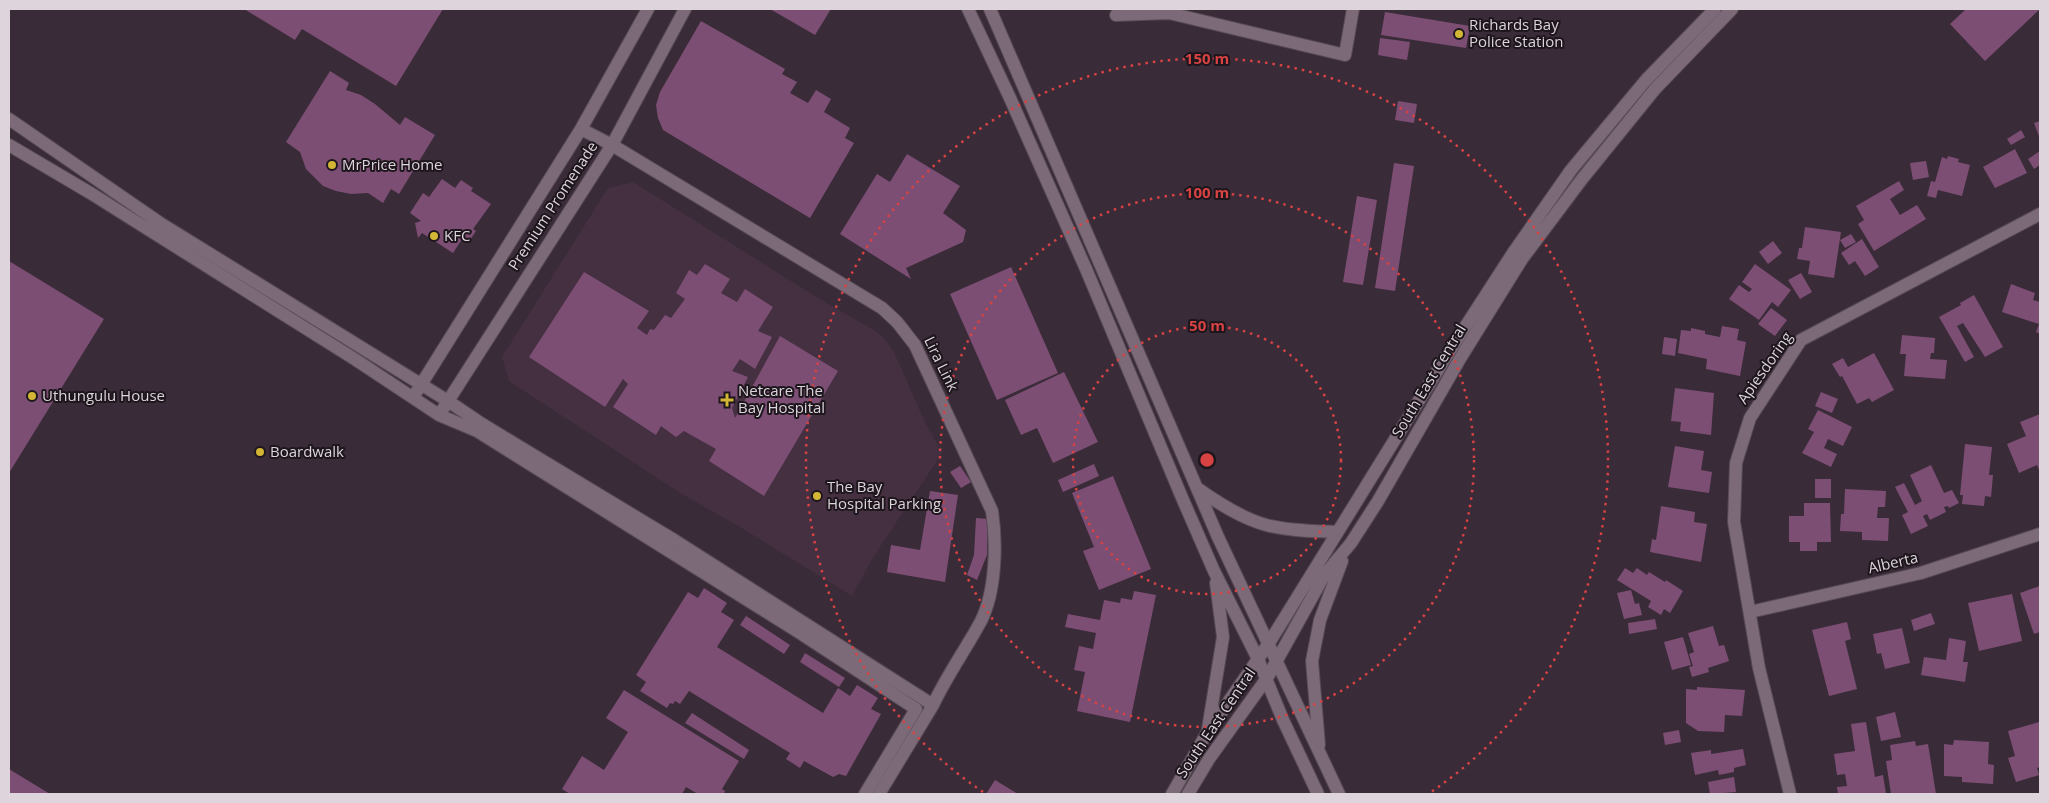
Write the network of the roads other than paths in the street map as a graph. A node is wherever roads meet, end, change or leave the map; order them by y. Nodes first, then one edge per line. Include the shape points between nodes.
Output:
1 (648, 9) edge
2 (685, 9) edge
3 (968, 9) edge
4 (990, 9) edge
5 (1353, 9) edge
6 (1715, 9) edge
7 (1732, 9) edge
8 (1116, 15) dead end
9 (9, 119) edge
10 (581, 129) junction
11 (9, 145) edge
12 (612, 145) junction
13 (2040, 214) edge
14 (420, 385) junction
15 (413, 398) junction
16 (448, 401) junction
17 (439, 415) junction
18 (1197, 488) junction
19 (1337, 532) junction
20 (2040, 534) edge
21 (1351, 543) junction
22 (1214, 571) junction
23 (1750, 612) junction
24 (1269, 643) junction
25 (1258, 658) junction
26 (1276, 660) junction
27 (1267, 678) junction
28 (943, 683) junction
29 (919, 703) junction
30 (931, 710) junction
31 (1207, 734) junction
32 (1320, 752) junction
33 (865, 794) edge
34 (879, 794) edge
35 (1172, 794) edge
36 (1188, 794) edge
37 (1318, 794) edge
38 (1339, 794) edge
39 (1790, 794) edge

1 - 10 street, Premium Promenade
2 - 12 street, Premium Promenade
3 - 22 street via 1086,269 1140,403
4 - 18 street
5 - 8 street via 1345,55 1168,13
6 - 19 street, South East Central via 1646,80 1571,170 1502,270
7 - 21 street, South East Central via 1656,90 1582,179 1522,259
9 - 14 street via 160,223
10 - 12 street, Lira Link
10 - 14 street, Premium Promenade
11 - 15 street via 84,189
12 - 16 street, Premium Promenade
12 - 28 street, Lira Link via 882,308 915,345 992,511 995,531 992,580 982,619
13 - 23 street, Apiesdoring via 1801,340 1750,418 1736,463 1734,522
14 - 15 street, Premium Promenade
14 - 16 street
15 - 17 street
16 - 17 street, Premium Promenade
16 - 29 street via 674,540
17 - 29 street via 478,431 878,684
18 - 19 street via 1231,510 1264,524
18 - 24 street
19 - 24 street, South East Central
20 - 23 street, Alberta via 1921,573
21 - 26 street, South East Central via 1325,574
21 - 32 street via 1336,575 1315,639 1312,671
22 - 25 street
22 - 31 street via 1223,637
23 - 39 street, Apiesdoring via 1759,668
24 - 25 street, South East Central
24 - 26 street
25 - 27 street
25 - 31 street, South East Central
26 - 27 street, South East Central
26 - 32 street
27 - 36 street, South East Central
27 - 37 street
28 - 29 street
28 - 30 street
29 - 30 street
29 - 33 street
30 - 34 street
31 - 35 street, South East Central
32 - 38 street

